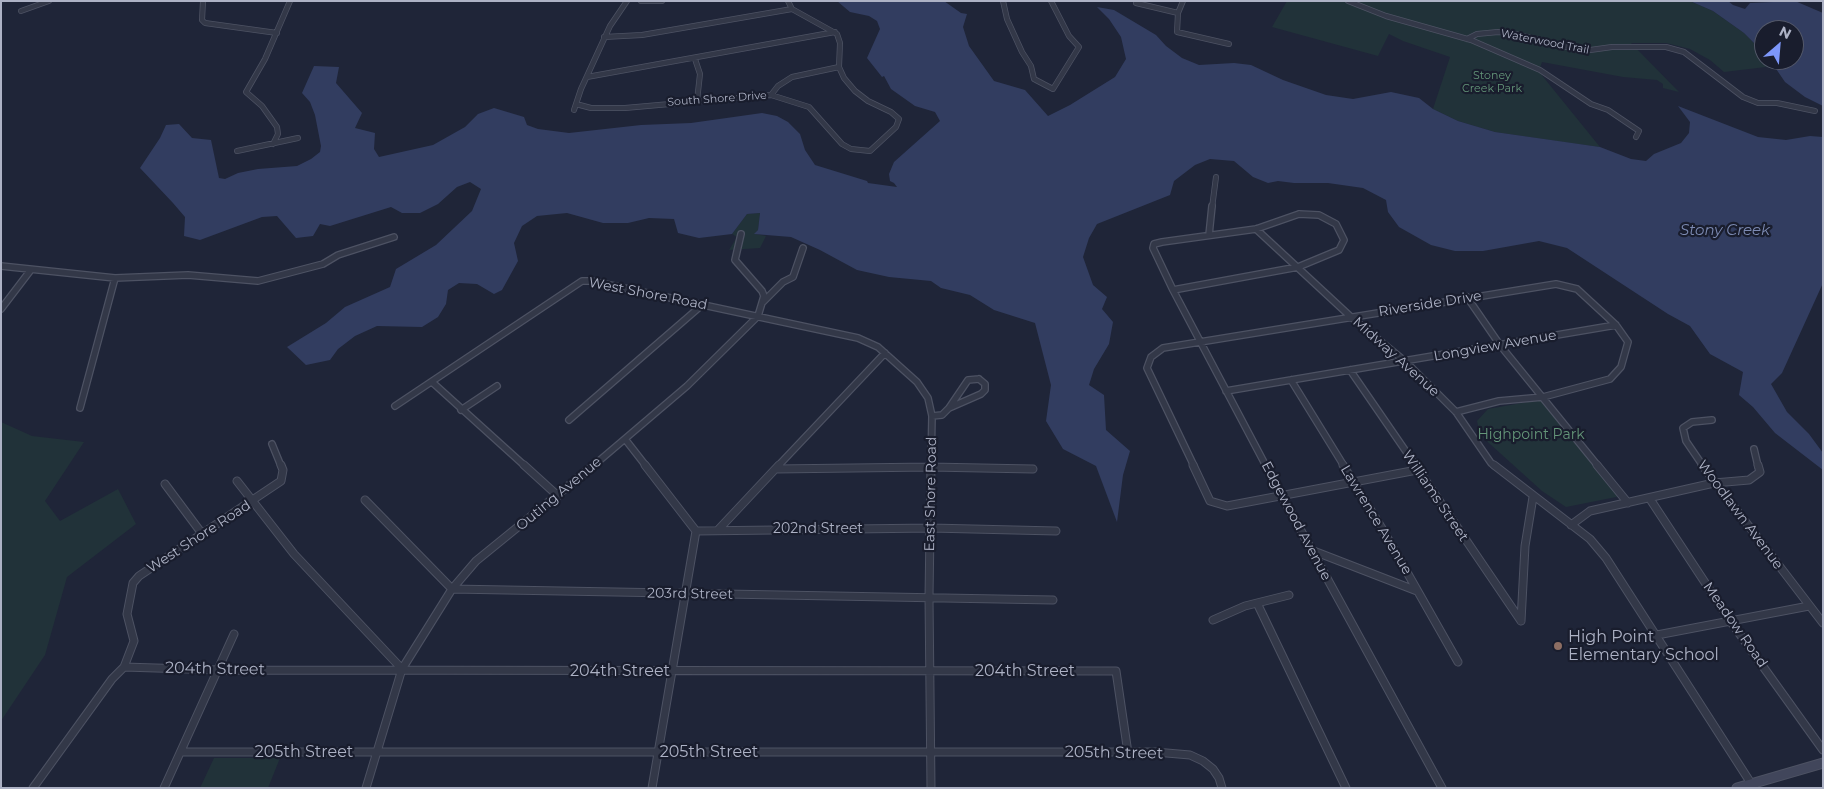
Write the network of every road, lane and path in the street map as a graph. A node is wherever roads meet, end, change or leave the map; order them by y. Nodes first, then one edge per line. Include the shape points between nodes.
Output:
1 (49, 1) edge
2 (203, 1) edge
3 (290, 1) edge
4 (627, 1) edge
5 (641, 1) edge
6 (662, 1) edge
7 (788, 1) edge
8 (1003, 1) edge
9 (1051, 1) edge
10 (1183, 1) edge
11 (1348, 1) edge
12 (1136, 3) dead end
13 (792, 9) junction
14 (21, 11) dead end
15 (1178, 13) junction
16 (835, 32) junction
17 (277, 33) junction
18 (604, 37) junction
19 (1467, 39) junction
20 (1229, 44) dead end
21 (695, 59) junction
22 (839, 67) junction
23 (587, 77) junction
24 (771, 95) junction
25 (697, 101) junction
26 (576, 104) junction
27 (574, 110) dead end
28 (1815, 112) dead end
29 (1636, 137) dead end
30 (298, 138) dead end
31 (273, 144) junction
32 (237, 151) dead end
33 (1216, 177) dead end
34 (1256, 229) junction
35 (741, 234) dead end
36 (1209, 235) junction
37 (394, 237) dead end
38 (803, 248) dead end
39 (1, 266) edge
40 (1298, 267) junction
41 (30, 271) junction
42 (115, 278) junction
43 (1173, 290) junction
44 (1467, 297) junction
45 (763, 302) junction
46 (702, 305) junction
47 (1, 310) edge
48 (758, 316) junction
49 (1351, 317) junction
50 (1616, 325) junction
51 (1200, 343) junction
52 (1500, 345) junction
53 (885, 353) junction
54 (1405, 361) junction
55 (1350, 370) junction
56 (1291, 380) junction
57 (432, 382) junction
58 (497, 386) dead end
59 (1226, 391) junction
60 (1543, 397) junction
61 (395, 406) dead end
62 (80, 408) dead end
63 (949, 408) junction
64 (461, 410) junction
65 (1456, 412) junction
66 (932, 416) junction
67 (569, 420) dead end
68 (1712, 420) dead end
69 (625, 439) junction
70 (272, 444) dead end
71 (1754, 450) dead end
72 (930, 467) junction
73 (776, 469) junction
74 (1033, 469) dead end
75 (1417, 470) junction
76 (237, 481) dead end
77 (1353, 481) junction
78 (1714, 483) junction
79 (164, 484) dead end
80 (1282, 495) junction
81 (558, 496) junction
82 (1533, 497) junction
83 (1650, 499) junction
84 (365, 500) dead end
85 (254, 501) junction
86 (1628, 503) junction
87 (1573, 526) junction
88 (931, 528) junction
89 (696, 530) junction
90 (718, 530) junction
91 (1056, 531) dead end
92 (203, 535) junction
93 (1311, 550) junction
94 (452, 589) junction
95 (1417, 591) junction
96 (685, 594) junction
97 (1289, 595) dead end
98 (929, 597) junction
99 (1053, 600) dead end
100 (1257, 603) junction
101 (1809, 606) junction
102 (1213, 620) dead end
103 (1731, 622) junction
104 (1823, 623) edge
105 (234, 634) dead end
106 (1657, 635) junction
107 (1458, 662) dead end
108 (124, 667) junction
109 (219, 670) junction
110 (402, 670) junction
111 (930, 670) junction
112 (672, 671) junction
113 (1823, 750) edge
114 (931, 751) junction
115 (181, 752) junction
116 (378, 752) junction
117 (658, 753) junction
118 (1128, 753) junction
119 (1823, 763) edge
120 (1753, 786) edge
121 (34, 788) edge
122 (164, 788) edge
123 (366, 788) edge
124 (652, 788) edge
125 (931, 788) edge
126 (1222, 788) edge
127 (1346, 788) edge
128 (1442, 788) edge
129 (1737, 788) edge

1 - 14 street
2 - 17 street via 202,20 205,23
3 - 17 street
4 - 18 street
5 - 6 street
7 - 13 street
8 - 9 street via 1007,19 1031,66 1034,79 1053,89 1079,47 1069,36
10 - 15 street
11 - 19 street, Waterwood Trail via 1386,16
12 - 15 street
13 - 16 street
13 - 18 street via 642,35
15 - 20 street via 1177,32
16 - 21 street
16 - 22 street via 840,39
17 - 31 street via 246,92 262,106 277,127 278,134
18 - 23 street
19 - 28 street, Waterwood Trail via 1486,32 1511,33 1590,52 1612,47 1666,46 1684,52 1743,97 1758,103 1777,103
19 - 29 street, Waterwood Trail via 1540,70 1639,131
21 - 23 street
21 - 25 street via 700,74
22 - 24 street via 792,77
22 - 24 street, South Shore Drive via 855,91 899,119 896,127 868,152 842,144 809,107
23 - 26 street
24 - 25 street, South Shore Drive
25 - 26 street, South Shore Drive via 611,108
26 - 27 street
30 - 31 street
31 - 32 street
33 - 36 street
34 - 36 street
34 - 40 street, Midway Avenue
34 - 40 street via 1300,214 1318,215 1336,224 1344,240 1339,250
35 - 45 street via 735,260 762,291
36 - 43 street, Edgewood Avenue via 1153,246
37 - 42 street via 338,255 323,264 258,281 188,275
38 - 45 street via 792,277
39 - 41 street
40 - 43 street
40 - 49 street, Midway Avenue
41 - 42 street
41 - 47 street
42 - 62 street
43 - 51 street, Edgewood Avenue
44 - 49 street, Riverside Drive
44 - 50 street, Riverside Drive via 1556,284 1577,289
44 - 52 street
45 - 48 street, Outing Avenue
46 - 48 street, West Shore Road
46 - 57 street, West Shore Road via 582,281
46 - 67 street
48 - 53 street, East Shore Road via 872,342
48 - 69 street, Outing Avenue via 687,386
49 - 51 street, Riverside Drive
49 - 54 street, Midway Avenue
50 - 52 street, Longview Avenue
50 - 60 street, Riverside Drive via 1628,342 1621,367 1610,379
51 - 59 street, Edgewood Avenue
51 - 80 street, Riverside Drive via 1163,348 1151,357 1146,368 1210,501 1227,506
52 - 54 street, Longview Avenue
52 - 60 street
53 - 66 street, East Shore Road via 917,382 928,398
53 - 73 street
54 - 55 street, Longview Avenue
54 - 65 street, Midway Avenue
55 - 56 street, Longview Avenue
55 - 75 street, Williams Street
56 - 59 street, Longview Avenue
56 - 77 street, Lawrence Avenue
57 - 61 street, West Shore Road
57 - 64 street
58 - 64 street
59 - 80 street, Edgewood Avenue
60 - 65 street via 1499,401
60 - 86 street
63 - 63 street via 968,380 978,379 985,384 981,394
63 - 66 street via 942,415
64 - 81 street
65 - 82 street, Midway Avenue via 1491,463
66 - 72 street, East Shore Road
68 - 78 street, Woodlawn Avenue via 1692,422 1683,428 1686,441
69 - 81 street, Outing Avenue
69 - 89 street
70 - 85 street, West Shore Road via 283,470 281,481
71 - 78 street via 1760,472 1750,480
72 - 73 street
72 - 74 street
72 - 88 street, East Shore Road
73 - 90 street
75 - 77 street
75 - 82 street, Williams Street via 1521,621 1524,546
76 - 85 street
77 - 80 street
77 - 95 street, Lawrence Avenue
78 - 83 street
78 - 101 street, Woodlawn Avenue
79 - 92 street
80 - 93 street, Edgewood Avenue
81 - 94 street, Outing Avenue via 476,561
82 - 87 street, Midway Avenue
83 - 86 street
83 - 103 street, Meadow Road
84 - 94 street
85 - 92 street, West Shore Road
85 - 110 street via 294,554
86 - 87 street via 1590,511
87 - 106 street, Midway Avenue via 1606,558
88 - 90 street, 202nd Street
88 - 91 street, 202nd Street
88 - 98 street, East Shore Road
89 - 90 street, 202nd Street
89 - 96 street
92 - 108 street, West Shore Road via 133,583 126,614 134,640
93 - 95 street
93 - 128 street, Edgewood Avenue
94 - 96 street, 203rd Street
94 - 110 street, Outing Avenue
95 - 107 street, Lawrence Avenue
96 - 98 street, 203rd Street
96 - 112 street
97 - 100 street
98 - 99 street, 203rd Street
98 - 111 street, East Shore Road
100 - 102 street
100 - 127 street
101 - 103 street
101 - 104 street, Woodlawn Avenue
103 - 106 street
103 - 113 street, Meadow Road
105 - 109 street
106 - 120 street, Midway Avenue
108 - 109 street, 204th Street
108 - 121 street, West Shore Road
109 - 110 street, 204th Street
109 - 115 street
110 - 112 street, 204th Street
110 - 116 street, Outing Avenue
111 - 112 street, 204th Street
111 - 114 street, East Shore Road
111 - 118 street, 204th Street via 1116,672
112 - 117 street
114 - 117 street, 205th Street
114 - 118 street, 205th Street
114 - 125 street, East Shore Road
115 - 116 street, 205th Street
115 - 122 street
116 - 117 street, 205th Street
116 - 123 street, Outing Avenue
117 - 124 street
118 - 126 street, 205th Street via 1190,755 1213,769
119 - 120 street
120 - 129 street

